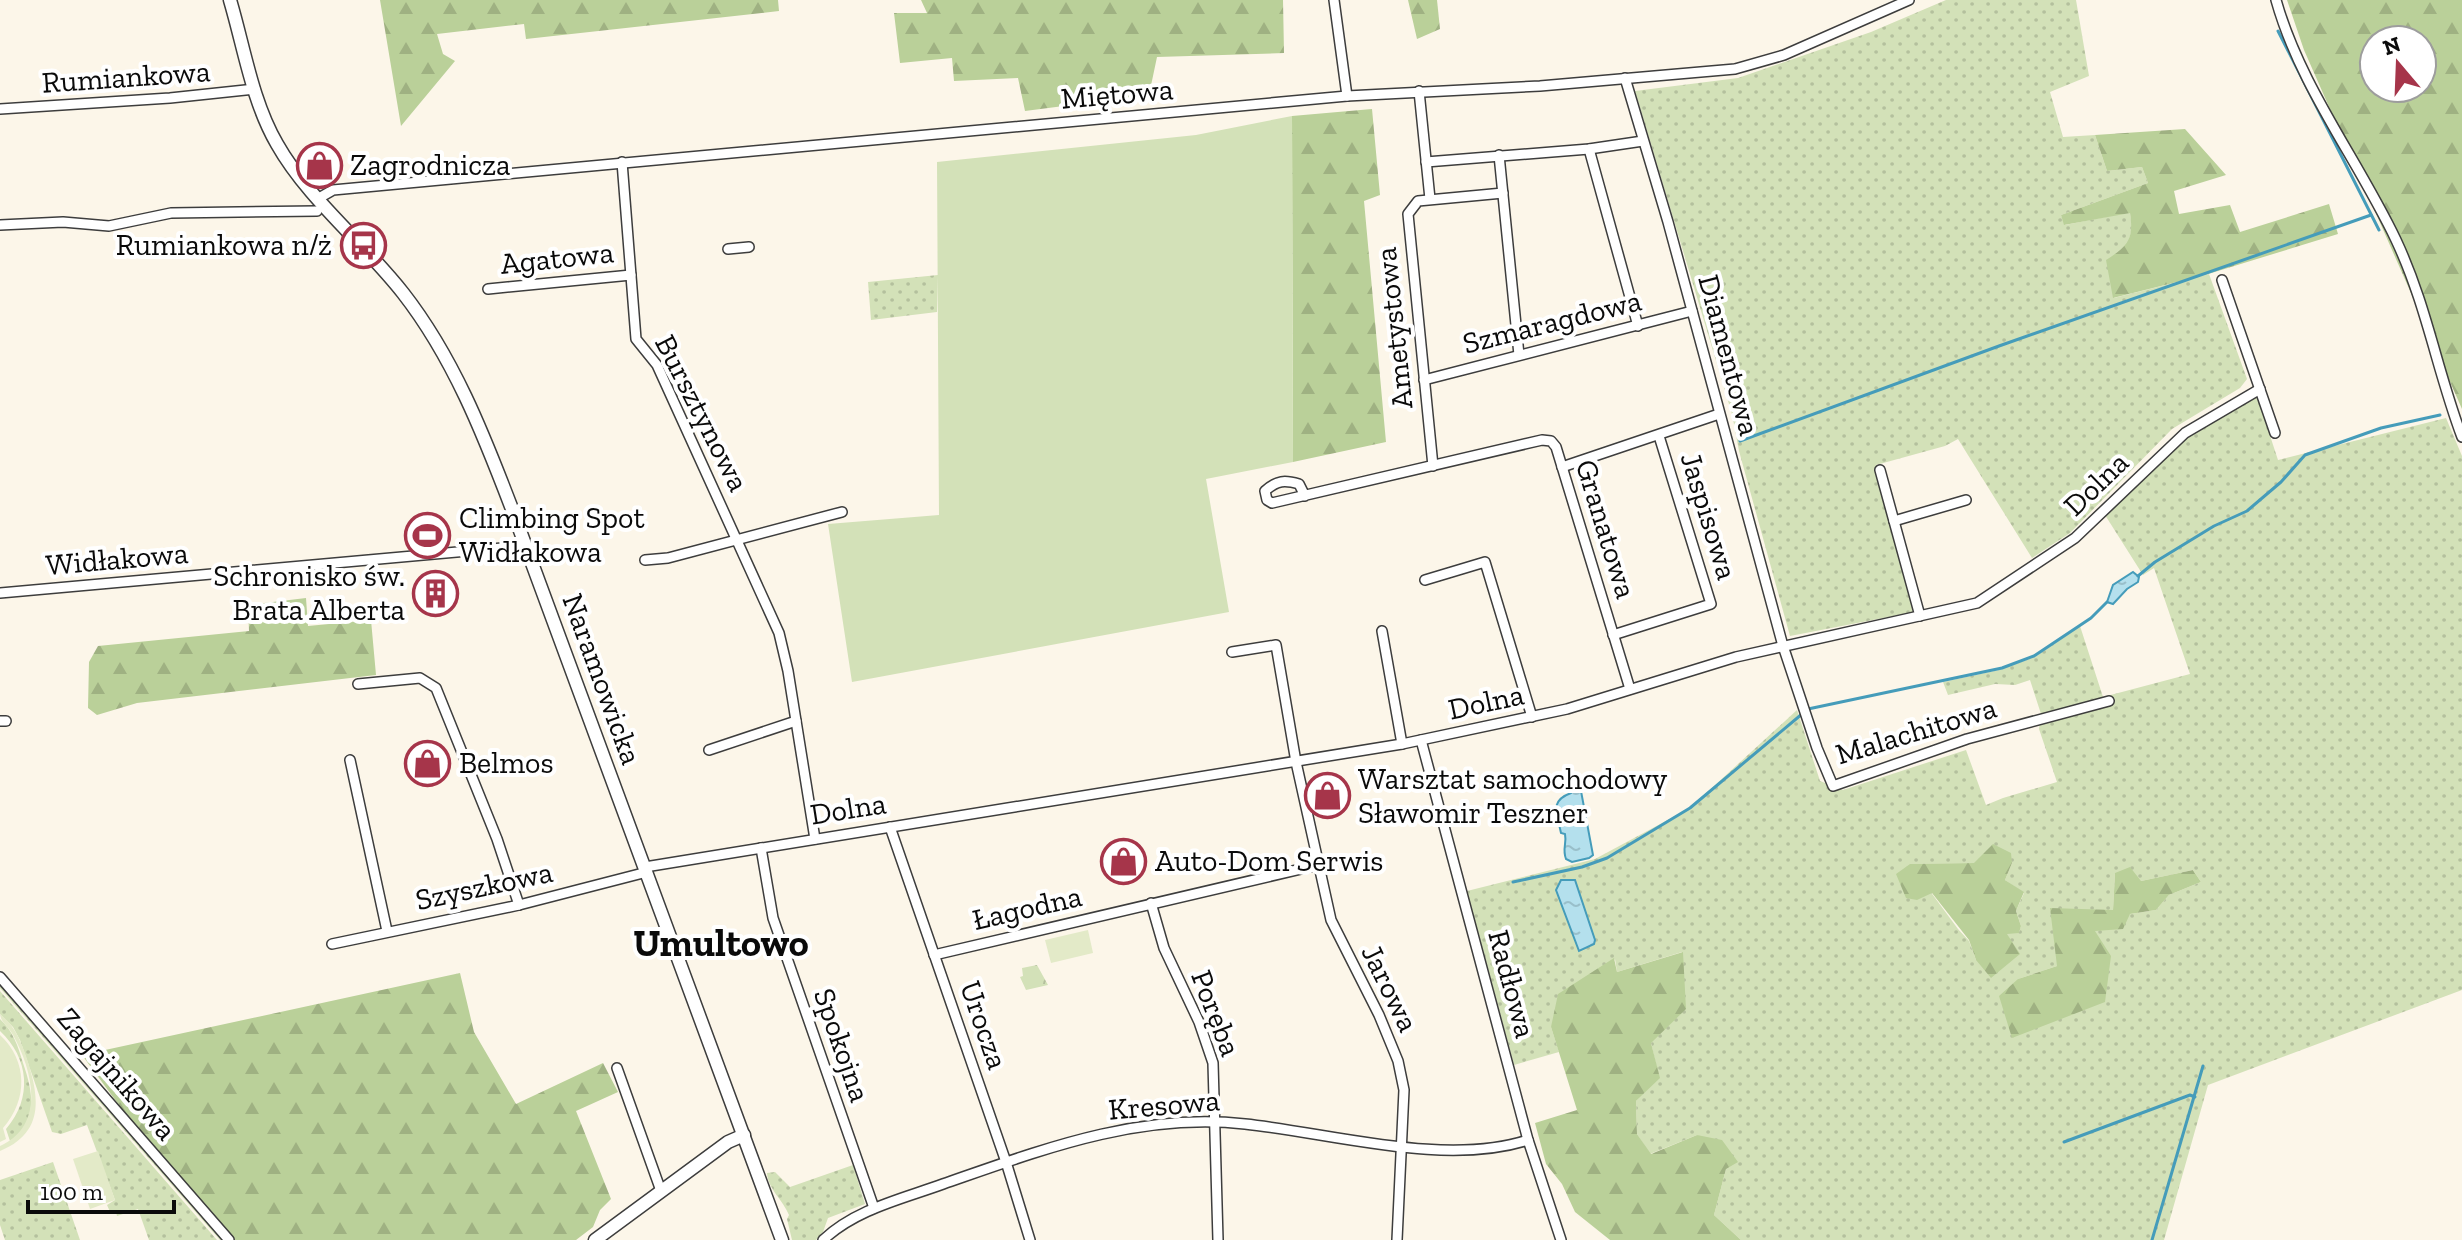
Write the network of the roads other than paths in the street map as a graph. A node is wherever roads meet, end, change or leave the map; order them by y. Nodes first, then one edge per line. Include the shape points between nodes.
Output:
1 (230, 0) edge
2 (1334, 0) edge
3 (1909, 0) edge
4 (2276, 0) edge
5 (1625, 78) junction
6 (255, 89) junction
7 (1419, 91) junction
8 (1347, 96) junction
9 (0, 109) edge
10 (1643, 141) junction
11 (1589, 149) junction
12 (1499, 155) junction
13 (622, 162) junction
14 (1426, 162) junction
15 (1503, 193) junction
16 (1430, 199) junction
17 (318, 205) junction
18 (0, 225) edge
19 (749, 247) dead end
20 (728, 249) dead end
21 (631, 275) junction
22 (2222, 280) dead end
23 (488, 289) dead end
24 (1692, 311) junction
25 (1638, 326) junction
26 (1519, 355) junction
27 (1424, 380) junction
28 (2260, 389) junction
29 (1719, 414) junction
30 (2275, 433) dead end
31 (1659, 436) junction
32 (2462, 437) edge
33 (1433, 466) junction
34 (1562, 467) junction
35 (1880, 470) dead end
36 (1305, 496) dead end
37 (1966, 500) dead end
38 (842, 512) dead end
39 (1894, 521) junction
40 (738, 539) junction
41 (525, 546) junction
42 (645, 560) dead end
43 (1425, 580) dead end
44 (0, 591) edge
45 (1920, 616) junction
46 (1382, 631) dead end
47 (1613, 635) junction
48 (1783, 646) junction
49 (1232, 652) dead end
50 (358, 684) dead end
51 (1630, 689) junction
52 (2109, 701) dead end
53 (1532, 717) junction
54 (796, 721) junction
55 (1421, 740) junction
56 (1402, 744) junction
57 (709, 750) dead end
58 (350, 760) dead end
59 (1296, 762) junction
60 (890, 827) junction
61 (815, 839) junction
62 (761, 848) junction
63 (1318, 865) junction
64 (646, 870) junction
65 (1151, 903) junction
66 (519, 905) junction
67 (387, 931) junction
68 (332, 944) dead end
69 (934, 955) junction
70 (0, 977) edge
71 (617, 1068) dead end
72 (1216, 1121) junction
73 (744, 1135) junction
74 (1528, 1140) junction
75 (1402, 1146) junction
76 (1006, 1162) junction
77 (661, 1191) junction
78 (874, 1208) junction
79 (229, 1240) edge
80 (595, 1240) edge
81 (782, 1240) edge
82 (823, 1240) edge
83 (1030, 1240) edge
84 (1218, 1240) edge
85 (1397, 1240) edge
86 (1561, 1240) edge

1 - 6 street, Naramowicka
2 - 8 street
3 - 5 street, Miętowa via 1758,64
4 - 32 street via 2299,59 2408,267
5 - 7 street, Miętowa
5 - 10 street, Diamentowa
6 - 9 street, Rumiankowa
6 - 17 street, Naramowicka via 277,144
7 - 8 street, Miętowa
7 - 14 street
8 - 13 street, Miętowa
10 - 11 street
10 - 24 street, Diamentowa
11 - 12 street
11 - 25 street
12 - 14 street
12 - 15 street
13 - 17 street, Miętowa via 333,190
13 - 21 street, Bursztynowa
14 - 16 street
15 - 16 street
15 - 26 street
16 - 27 street, Ametystowa via 1418,201 1408,214
17 - 18 street, Miętowa via 171,213 109,226
17 - 41 street, Naramowicka via 401,290 435,339 473,412
19 - 20 street
21 - 23 street, Agatowa
21 - 40 street, Bursztynowa via 636,339 657,365
22 - 28 street
24 - 25 street, Szmaragdowa
24 - 29 street, Diamentowa
25 - 26 street, Szmaragdowa
26 - 27 street, Szmaragdowa
27 - 33 street, Ametystowa
28 - 30 street
28 - 45 street, Dolna via 2185,433 2075,538 1977,603
29 - 31 street
29 - 48 street, Diamentowa
31 - 34 street
31 - 47 street, Jaspisowa via 1711,604
33 - 34 street, Granatowa via 1542,440 1556,447
33 - 36 street, Granatowa
34 - 47 street, Granatowa
35 - 39 street
37 - 39 street
38 - 40 street, Bursztynowa
39 - 45 street
40 - 42 street, Bursztynowa
40 - 54 street, Bursztynowa via 779,633
41 - 44 street, Widłakowa
41 - 64 street, Naramowicka
43 - 53 street via 1485,562
45 - 48 street, Dolna
46 - 56 street
47 - 51 street, Granatowa
48 - 51 street, Dolna
48 - 52 street, Malachitowa via 1833,786 1967,739
49 - 59 street, Jarowa via 1276,645
50 - 66 street via 420,678 436,688
51 - 53 street, Dolna
53 - 55 street, Dolna
54 - 57 street
54 - 61 street, Bursztynowa
55 - 56 street, Dolna
55 - 74 street, Radłowa
56 - 59 street, Dolna
58 - 67 street
59 - 60 street, Dolna
59 - 63 street, Jarowa
60 - 61 street, Dolna
60 - 69 street, Urocza
61 - 62 street, Dolna
62 - 64 street, Dolna
62 - 78 street, Spokojna via 773,918
63 - 65 street, Łagodna
63 - 75 street, Jarowa via 1334,928 1398,1061 1405,1104
64 - 66 street, Szyszkowa
64 - 73 street, Naramowicka
65 - 69 street, Łagodna
65 - 72 street, Poręba via 1164,948 1209,1047
66 - 67 street, Szyszkowa
67 - 68 street, Szyszkowa
69 - 76 street, Urocza
70 - 79 street, Zagajnikowa
71 - 77 street
72 - 75 street, Kresowa
72 - 76 street, Kresowa via 1118,1130
72 - 84 street, Poręba
73 - 77 street
73 - 81 street, Naramowicka
74 - 75 street, Kresowa via 1454,1150
74 - 86 street, Radłowa
75 - 85 street, Jarowa
76 - 78 street, Kresowa
76 - 83 street, Urocza
77 - 80 street
78 - 82 street, Kresowa

